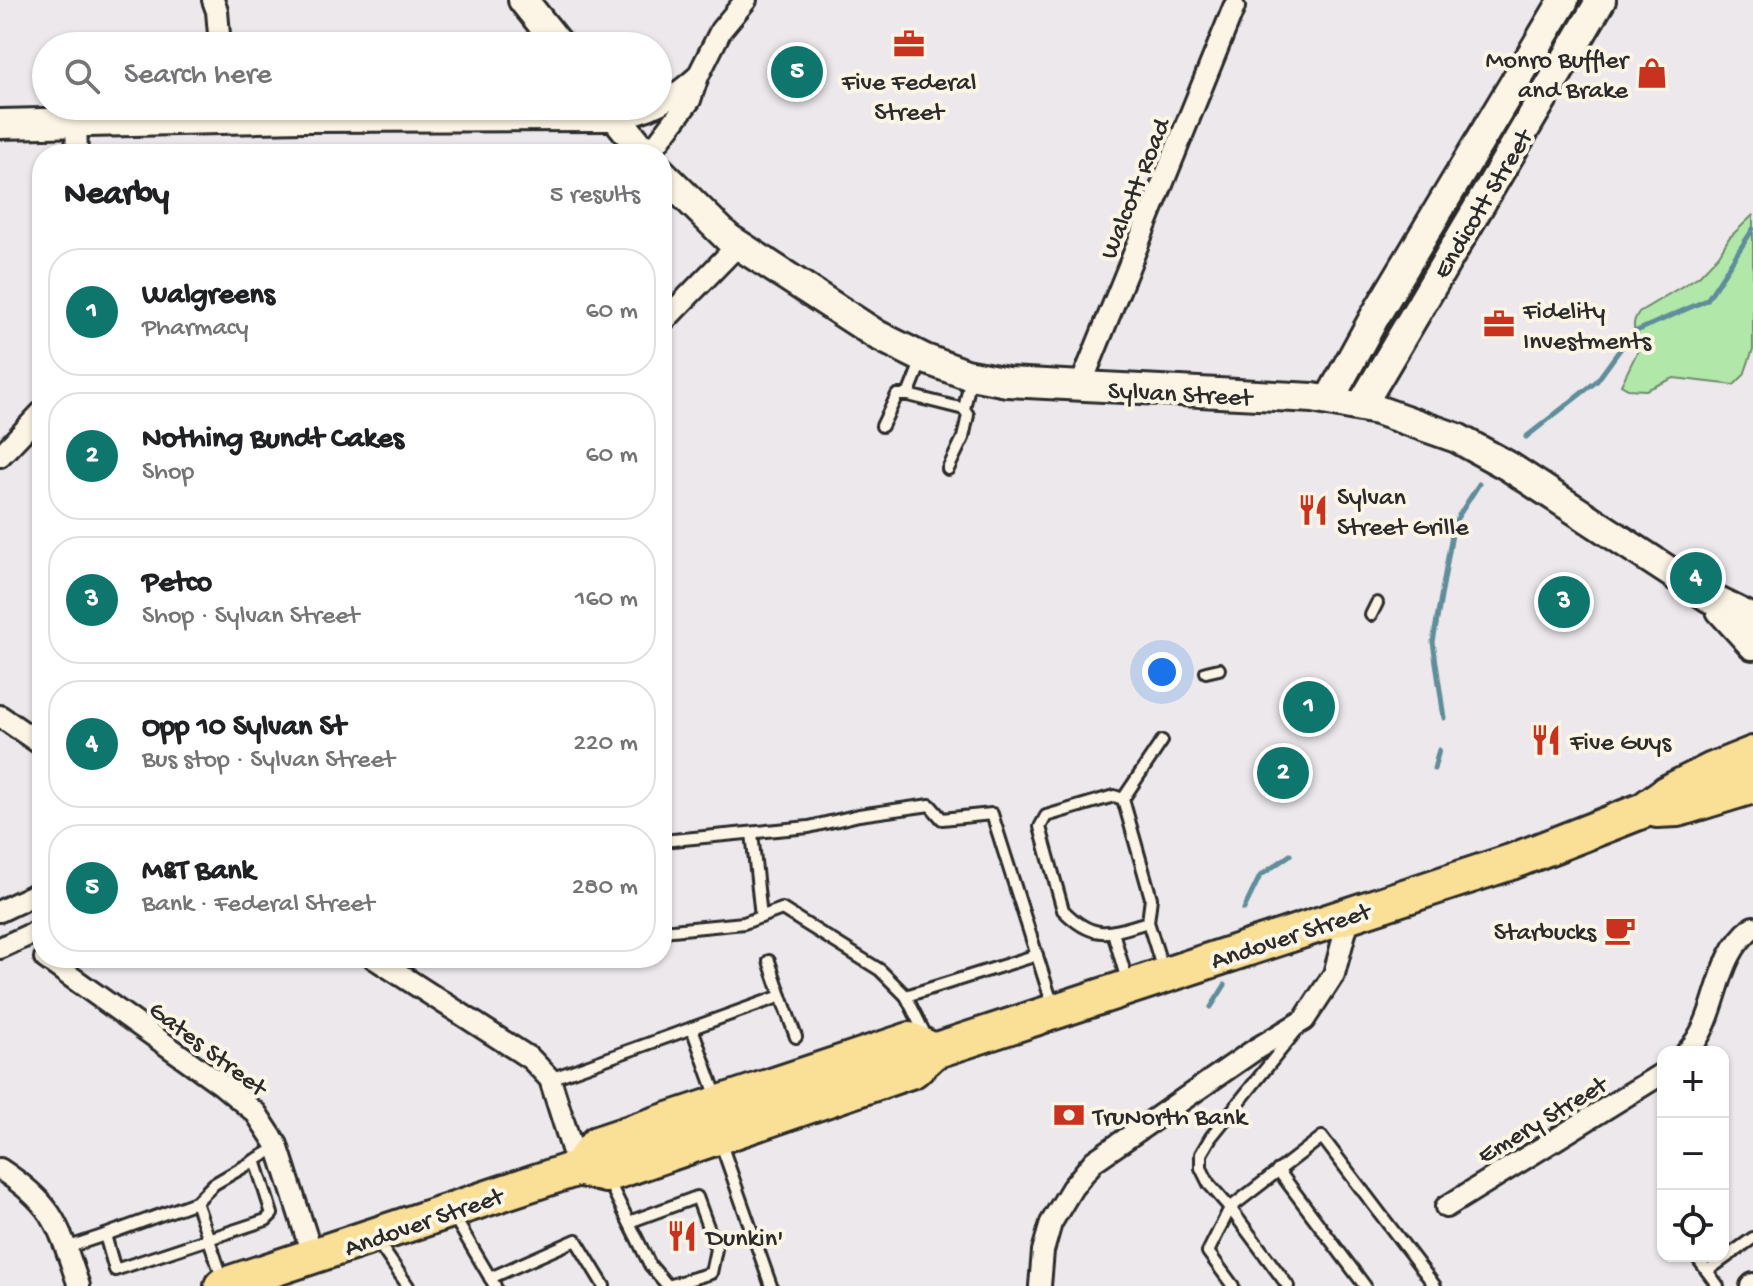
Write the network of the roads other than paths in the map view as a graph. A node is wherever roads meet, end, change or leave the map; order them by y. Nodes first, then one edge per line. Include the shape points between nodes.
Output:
1 (213, 0) edge
2 (523, 0) edge
3 (746, 0) edge
4 (1564, 0) edge
5 (1601, 0) edge
6 (1234, 7) dead end
7 (219, 32) edge
8 (549, 32) edge
9 (698, 76) junction
10 (672, 95) edge
11 (105, 120) edge
12 (619, 120) edge
13 (76, 122) junction
14 (0, 124) edge
15 (77, 144) edge
16 (639, 144) edge
17 (655, 144) edge
18 (672, 183) edge
19 (1421, 239) junction
20 (738, 245) junction
21 (1450, 256) junction
22 (672, 313) edge
23 (923, 358) junction
24 (1381, 373) junction
25 (972, 375) junction
26 (1080, 387) junction
27 (908, 395) junction
28 (1329, 400) junction
29 (1361, 406) junction
30 (964, 409) junction
31 (1410, 421) junction
32 (32, 422) edge
33 (882, 426) dead end
34 (0, 456) edge
35 (948, 469) dead end
36 (1710, 598) junction
37 (1377, 603) dead end
38 (1371, 615) dead end
39 (1753, 619) edge
40 (1753, 645) edge
41 (1219, 669) dead end
42 (1206, 672) dead end
43 (0, 716) edge
44 (32, 738) edge
45 (1162, 741) dead end
46 (1752, 762) edge
47 (1123, 799) junction
48 (752, 833) junction
49 (672, 840) edge
50 (32, 896) edge
51 (0, 911) edge
52 (1350, 914) junction
53 (761, 917) junction
54 (1148, 922) junction
55 (1753, 927) edge
56 (672, 930) edge
57 (1113, 932) junction
58 (32, 933) edge
59 (19, 939) junction
60 (0, 948) edge
61 (32, 948) edge
62 (1037, 955) junction
63 (769, 961) dead end
64 (59, 968) edge
65 (390, 968) edge
66 (1165, 975) junction
67 (1129, 987) junction
68 (781, 996) junction
69 (906, 996) junction
70 (1055, 1012) junction
71 (1304, 1020) junction
72 (692, 1028) junction
73 (796, 1037) dead end
74 (1691, 1046) edge
75 (934, 1051) junction
76 (1657, 1077) edge
77 (550, 1079) junction
78 (718, 1120) junction
79 (278, 1147) junction
80 (255, 1160) junction
81 (0, 1169) edge
82 (1278, 1170) junction
83 (592, 1171) junction
84 (196, 1202) junction
85 (1446, 1207) dead end
86 (1230, 1208) junction
87 (450, 1210) junction
88 (629, 1222) junction
89 (105, 1235) junction
90 (374, 1236) junction
91 (1753, 1238) edge
92 (209, 1240) junction
93 (64, 1241) junction
94 (313, 1257) junction
95 (1700, 1262) edge
96 (1707, 1271) junction
97 (493, 1282) edge
98 (238, 1283) edge
99 (79, 1286) edge
100 (408, 1286) edge
101 (604, 1286) edge
102 (668, 1286) edge
103 (771, 1286) edge
104 (1040, 1286) edge
105 (1233, 1286) edge
106 (1288, 1286) edge
107 (1365, 1286) edge
108 (1435, 1286) edge
109 (1718, 1286) edge

1 - 7 street
2 - 8 main road
3 - 9 street via 721,30
4 - 19 main road, Endicott Street
5 - 21 main road, Endicott Street
6 - 26 street, Walcott Road
9 - 10 street
9 - 17 street via 690,100
11 - 13 main road
12 - 16 main road
13 - 14 main road
13 - 15 street
18 - 20 main road, Sylvan Street
19 - 21 main road
19 - 28 main road, Endicott Street
20 - 22 street
20 - 23 main road, Sylvan Street via 877,335
21 - 24 main road, Endicott Street
23 - 25 main road, Sylvan Street
23 - 27 lane
24 - 29 main road, Endicott Street
24 - 31 main road
25 - 26 main road, Sylvan Street
25 - 30 lane
26 - 28 main road, Sylvan Street
27 - 30 lane
27 - 33 lane via 897,395
28 - 29 main road, Sylvan Street
29 - 31 main road, Sylvan Street
30 - 35 lane via 968,415 963,438
31 - 36 main road, Sylvan Street via 1457,438 1508,466
32 - 34 street
36 - 39 main road, Sylvan Street
36 - 40 main road, Sylvan Street
37 - 38 lane
41 - 42 lane
43 - 44 street
45 - 47 lane
46 - 52 highway, Andover Street via 1511,862
47 - 54 lane via 1151,898
47 - 57 lane via 1114,796 1046,816 1040,827 1063,910 1096,933
48 - 49 lane
48 - 53 lane
48 - 62 lane via 930,805 942,819 992,814
50 - 51 street
52 - 66 highway, Andover Street
52 - 71 street via 1334,974
53 - 56 lane
53 - 69 lane via 782,909 880,970
54 - 57 lane
54 - 66 lane
55 - 74 street via 1733,946 1702,1031
57 - 67 lane
58 - 59 street
59 - 60 street
59 - 61 street, Gates Street
62 - 69 lane
62 - 70 lane
63 - 68 lane
64 - 79 street, Gates Street via 240,1100 267,1126
65 - 77 street via 531,1059
66 - 67 highway, Andover Street
67 - 70 highway, Andover Street
68 - 72 lane
68 - 73 lane
69 - 75 lane
70 - 75 highway, Andover Street
71 - 86 lane via 1201,1154 1205,1176
71 - 104 street via 1094,1161 1051,1223
72 - 77 lane
72 - 78 lane
75 - 78 highway, Andover Street via 910,1040
76 - 85 street, Emery Street
77 - 83 street
78 - 83 highway, Andover Street via 597,1144
78 - 103 lane
79 - 80 lane
79 - 94 street, Gates Street
80 - 84 lane via 214,1184
80 - 92 lane via 272,1214
81 - 93 street via 43,1201
82 - 86 lane
82 - 107 lane
82 - 108 lane via 1322,1137
83 - 87 highway, Andover Street
83 - 88 lane
84 - 89 lane
84 - 92 lane
86 - 105 lane via 1208,1252
86 - 106 lane
87 - 90 highway, Andover Street
87 - 97 lane
88 - 102 lane via 650,1265
88 - 102 lane via 697,1197 716,1249 711,1273
89 - 92 lane via 115,1270
89 - 93 lane
90 - 94 highway, Andover Street
90 - 100 lane
91 - 96 lane
92 - 98 lane
93 - 99 street
94 - 98 highway, Andover Street
95 - 96 lane
96 - 109 lane
97 - 101 lane via 576,1240

